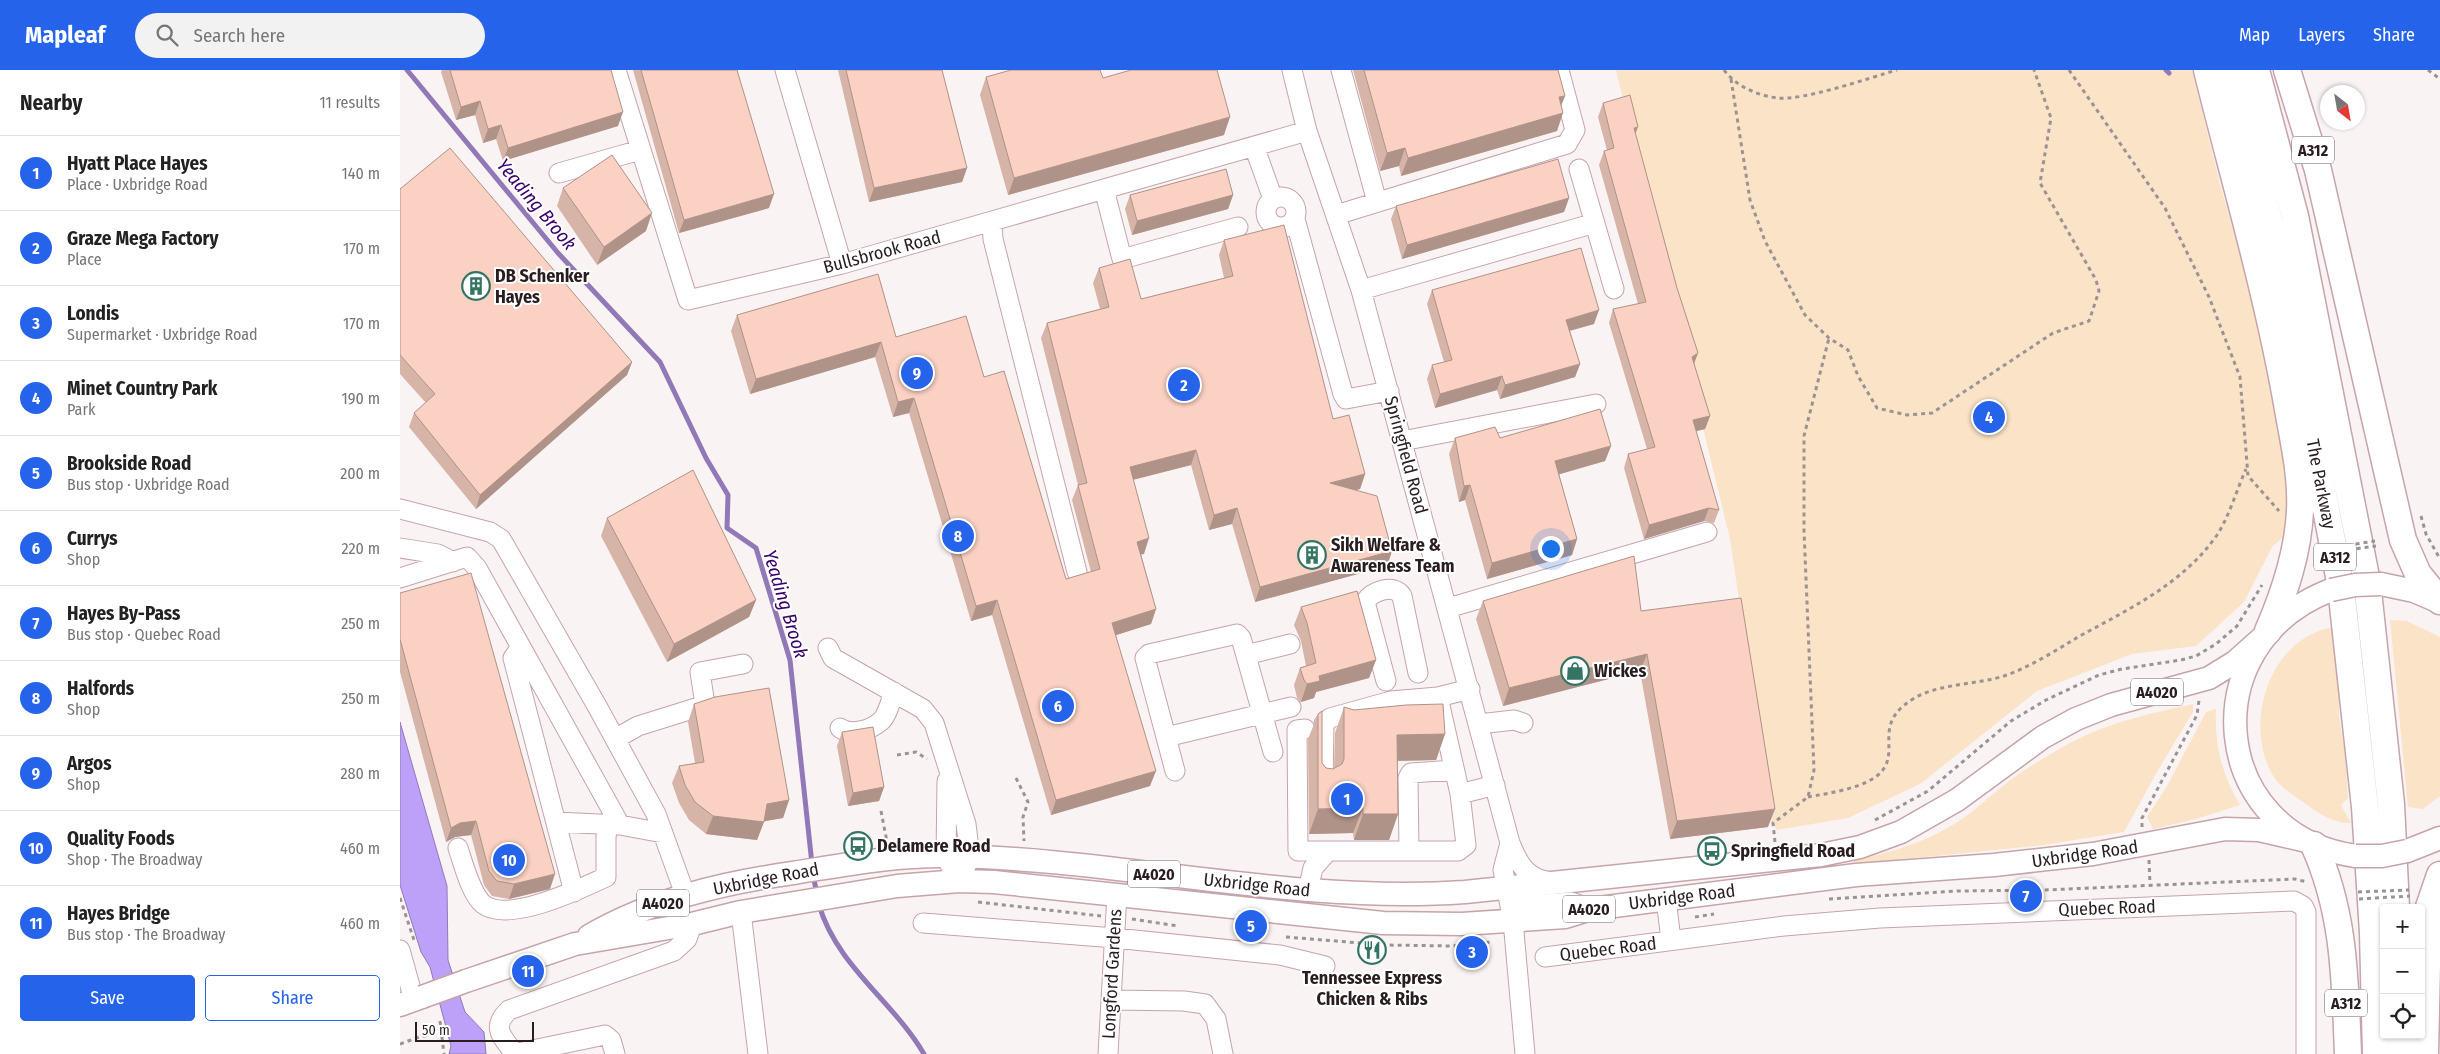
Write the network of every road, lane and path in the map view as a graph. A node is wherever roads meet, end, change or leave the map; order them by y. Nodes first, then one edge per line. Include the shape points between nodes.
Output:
1 (616, 70) edge
2 (785, 70) edge
3 (1292, 70) edge
4 (1341, 70) edge
5 (1560, 70) edge
6 (1724, 70) edge
7 (1897, 70) edge
8 (2034, 70) edge
9 (2069, 70) edge
10 (2207, 70) edge
11 (2230, 70) edge
12 (2256, 70) edge
13 (2287, 70) edge
14 (2428, 70) edge
15 (1731, 79) junction
16 (2440, 80) edge
17 (1307, 131) junction
18 (1254, 146) junction
19 (640, 150) junction
20 (1579, 168) dead end
21 (559, 173) dead end
22 (1104, 189) junction
23 (1377, 202) junction
24 (1336, 215) junction
25 (992, 221) junction
26 (1595, 223) junction
27 (1238, 226) dead end
28 (842, 264) junction
29 (1614, 289) dead end
30 (1361, 290) junction
31 (1829, 338) junction
32 (1389, 391) junction
33 (1596, 404) dead end
34 (1402, 441) junction
35 (2246, 468) junction
36 (400, 509) edge
37 (2280, 513) dead end
38 (1707, 532) dead end
39 (2426, 534) dead end
40 (2376, 541) dead end
41 (2376, 546) dead end
42 (400, 548) edge
43 (2440, 559) edge
44 (453, 562) junction
45 (1077, 572) dead end
46 (400, 578) edge
47 (2265, 580) dead end
48 (2440, 602) edge
49 (1448, 608) junction
50 (2266, 634) junction
51 (1290, 644) dead end
52 (521, 647) junction
53 (828, 648) dead end
54 (1246, 655) junction
55 (743, 664) dead end
56 (1418, 673) dead end
57 (1386, 681) dead end
58 (544, 690) junction
59 (1470, 690) junction
60 (894, 692) junction
61 (525, 700) junction
62 (2199, 702) dead end
63 (1440, 706) junction
64 (1291, 707) dead end
65 (1261, 714) junction
66 (1412, 717) edge
67 (1392, 719) edge
68 (1479, 724) junction
69 (1343, 725) edge
70 (840, 728) dead end
71 (1305, 729) dead end
72 (1166, 737) junction
73 (615, 738) junction
74 (1484, 742) junction
75 (1273, 752) dead end
76 (897, 755) dead end
77 (939, 764) junction
78 (1176, 770) dead end
79 (1454, 770) junction
80 (1016, 778) dead end
81 (1323, 784) edge
82 (1495, 785) junction
83 (1460, 794) junction
84 (1808, 797) junction
85 (881, 811) dead end
86 (1872, 821) dead end
87 (556, 822) junction
88 (614, 825) junction
89 (663, 833) junction
90 (2143, 833) dead end
91 (2440, 838) edge
92 (1510, 843) junction
93 (2311, 843) junction
94 (1784, 844) dead end
95 (1024, 847) dead end
96 (458, 848) dead end
97 (1328, 851) junction
98 (1409, 851) junction
99 (946, 856) junction
100 (970, 857) junction
101 (890, 859) junction
102 (2149, 861) dead end
103 (2440, 875) edge
104 (773, 876) junction
105 (959, 882) junction
106 (1559, 882) junction
107 (2150, 884) junction
108 (2313, 884) dead end
109 (1505, 888) junction
110 (1308, 890) junction
111 (574, 892) junction
112 (2358, 892) dead end
113 (1116, 894) junction
114 (683, 896) junction
115 (400, 898) edge
116 (2405, 898) edge
117 (1666, 899) junction
118 (2358, 899) dead end
119 (1825, 900) dead end
120 (974, 902) dead end
121 (794, 904) junction
122 (1591, 909) junction
123 (741, 912) junction
124 (1720, 913) dead end
125 (1102, 916) dead end
126 (1695, 917) dead end
127 (1124, 918) dead end
128 (1513, 921) junction
129 (922, 922) dead end
130 (692, 924) junction
131 (1181, 926) dead end
132 (1282, 937) dead end
133 (1115, 938) junction
134 (1671, 940) junction
135 (575, 944) junction
136 (1488, 944) dead end
137 (407, 946) edge
138 (1545, 957) dead end
139 (1325, 966) dead end
140 (412, 1000) edge
141 (1111, 1000) junction
142 (440, 1021) dead end
143 (441, 1033) junction
144 (2400, 1039) edge
145 (400, 1044) edge
146 (444, 1054) edge
147 (513, 1054) edge
148 (615, 1054) edge
149 (758, 1054) edge
150 (1108, 1054) edge
151 (1223, 1054) edge
152 (1525, 1054) edge
153 (2306, 1054) edge
154 (2348, 1054) edge
155 (2376, 1054) edge
156 (2401, 1054) edge
157 (2425, 1054) edge

1 - 19 street, Bullsbrook Road
2 - 28 street
3 - 17 street, Springfield Road
4 - 23 street
5 - 23 street via 1575,130 1567,144
6 - 15 path
7 - 15 path via 1778,98 1752,92
8 - 31 path via 2050,118 2040,183 2096,280 2099,291 2089,321 2053,333 1932,413 1907,415 1878,408 1858,376 1848,350
9 - 35 path via 2166,208 2209,297 2240,377
10 - 50 highway, A312 via 2276,347 2300,482 2296,550 2284,594
11 - 155 highway, The Parkway / A312 via 2274,239 2341,587 2365,808
12 - 116 highway, The Parkway / A312 via 2295,216 2368,582 2391,804
13 - 48 highway, A312 via 2328,209 2403,540 2418,574
14 - 16 path
15 - 31 path via 1750,200 1765,241 1805,315
17 - 18 street, Bullsbrook Road
17 - 24 street, Springfield Road
18 - 22 street, Bullsbrook Road
18 - 32 street via 1273,199 1283,196 1292,200 1297,209 1295,219 1343,394 1346,399 1353,399
19 - 21 street
19 - 28 street, Bullsbrook Road via 688,300
20 - 26 street
22 - 25 street, Bullsbrook Road
22 - 27 street via 1122,259
23 - 24 street
24 - 30 street, Springfield Road
25 - 28 street, Bullsbrook Road
25 - 45 street via 993,239
26 - 29 street
26 - 30 street
30 - 32 street, Springfield Road
31 - 84 path via 1804,436 1804,530 1814,770
32 - 34 street, Springfield Road
33 - 34 street
34 - 49 street, Springfield Road
35 - 37 path via 2248,476
35 - 84 path via 2218,534 2169,585 2127,611 2005,675 1927,692 1913,699 1892,719 1888,758 1882,772 1857,786
36 - 73 street via 490,532 501,539
38 - 49 street
39 - 43 path
40 - 41 path, bridge via 2324,551
42 - 44 street via 438,554
44 - 46 street
44 - 52 street via 467,557 477,568
47 - 86 path via 2237,626 2216,644 2190,658 2105,674 2046,700 2011,721 1928,791
48 - 50 main road, Uxbridge Road, bridge via 2414,591 2381,584 2355,585 2330,590 2300,604
49 - 59 street, Springfield Road
50 - 93 main road via 2248,662 2238,690 2235,718 2238,747 2248,778 2266,807
50 - 106 main road, Uxbridge Road / A4020 via 2235,662 2209,678 2111,705 2076,719 2015,756 1924,821 1877,842 1821,854
51 - 54 street
52 - 58 street
52 - 61 street via 513,658
53 - 60 street via 833,658
54 - 65 street
54 - 72 street via 1241,638 1231,634 1149,654 1145,658
55 - 73 street via 700,672 702,706 638,726
56 - 57 street via 1402,596 1393,589 1381,590 1365,602
58 - 61 street
58 - 88 street
59 - 63 street
59 - 68 street, Springfield Road
60 - 70 street via 882,721 864,730 845,732
60 - 77 street via 923,709 934,723
61 - 87 street
62 - 90 path via 2197,715 2142,818
63 - 66 street
63 - 79 street
63 - 81 street via 1391,701 1330,718 1324,724
64 - 65 street
65 - 72 street
65 - 75 street
67 - 69 street
68 - 74 street, Springfield Road
68 - 74 street via 1523,722 1514,730
71 - 97 street via 1297,730 1298,851
72 - 78 street
73 - 89 street
74 - 82 street, Springfield Road
76 - 77 path via 916,752
77 - 99 street
77 - 100 street via 966,824
79 - 83 street
79 - 98 street via 1411,773 1408,778
80 - 95 path via 1028,802 1023,817
82 - 83 street
82 - 92 street, Springfield Road
83 - 98 street via 1467,837 1464,848
84 - 94 path via 1773,823 1776,845
85 - 101 path
87 - 88 street
87 - 111 street
88 - 89 street
88 - 111 street via 606,837 606,877
89 - 114 street
91 - 93 main road, Uxbridge Road, bridge via 2408,851 2382,856 2356,856
92 - 106 street, Springfield Road via 1518,863 1528,874 1544,881
92 - 109 street via 1503,864
93 - 117 main road, Uxbridge Road / A4020 via 2259,830 2225,829 2093,854 1856,875
93 - 154 highway, A312 via 2332,888 2340,930
96 - 111 street via 467,876 482,903 493,910 522,908
97 - 98 street
97 - 110 street via 1313,868
99 - 100 main road, Uxbridge Road / A4020
99 - 101 main road, Uxbridge Road / A4020
99 - 105 street
100 - 105 street
100 - 110 main road, Uxbridge Road / A4020 via 1009,858
101 - 104 main road, Uxbridge Road / A4020
102 - 107 path
103 - 157 highway via 2429,907
104 - 114 main road, Uxbridge Road / A4020
104 - 121 main road via 782,882
105 - 113 main road, Uxbridge Road / A4020 via 994,882
105 - 121 main road, Uxbridge Road / A4020 via 897,886
106 - 109 main road, Uxbridge Road / A4020
107 - 108 path, Uxbridge Road via 2295,880
107 - 119 path, Uxbridge Road via 1949,891
109 - 110 main road, Uxbridge Road / A4020 via 1410,896
109 - 122 street via 1533,905 1571,902
109 - 128 street
112 - 116 path, bridge
113 - 128 main road, Uxbridge Road / A4020 via 1383,923
113 - 133 street, Longford Gardens
114 - 130 main road, A4020 via 682,908
114 - 135 main road, Uxbridge Road / A4020 via 614,922
115 - 137 path
116 - 118 path, bridge
117 - 122 main road, Uxbridge Road / A4020
117 - 134 street, Quebec Road
120 - 125 path
121 - 123 main road, Uxbridge Road / A4020
122 - 128 main road, Uxbridge Road / A4020 via 1564,917
123 - 130 main road, Uxbridge Road / A4020
123 - 149 street
124 - 126 path, Uxbridge Road
127 - 131 path
128 - 152 street
129 - 133 street
130 - 135 main road, Uxbridge Road / A4020
130 - 147 street via 687,938 674,951 509,1010 502,1016 499,1034
132 - 136 path via 1385,945
133 - 139 street via 1280,955
133 - 141 street, Longford Gardens
134 - 138 street, Quebec Road
134 - 153 street, Quebec Road via 1880,918 2294,901 2306,912
135 - 140 main road, A4020, bridge
137 - 140 street
141 - 150 street, Longford Gardens
141 - 151 street via 1204,1004 1216,1019
142 - 143 path
143 - 145 path
143 - 146 path
144 - 156 highway
147 - 148 street via 605,1035 611,1040

